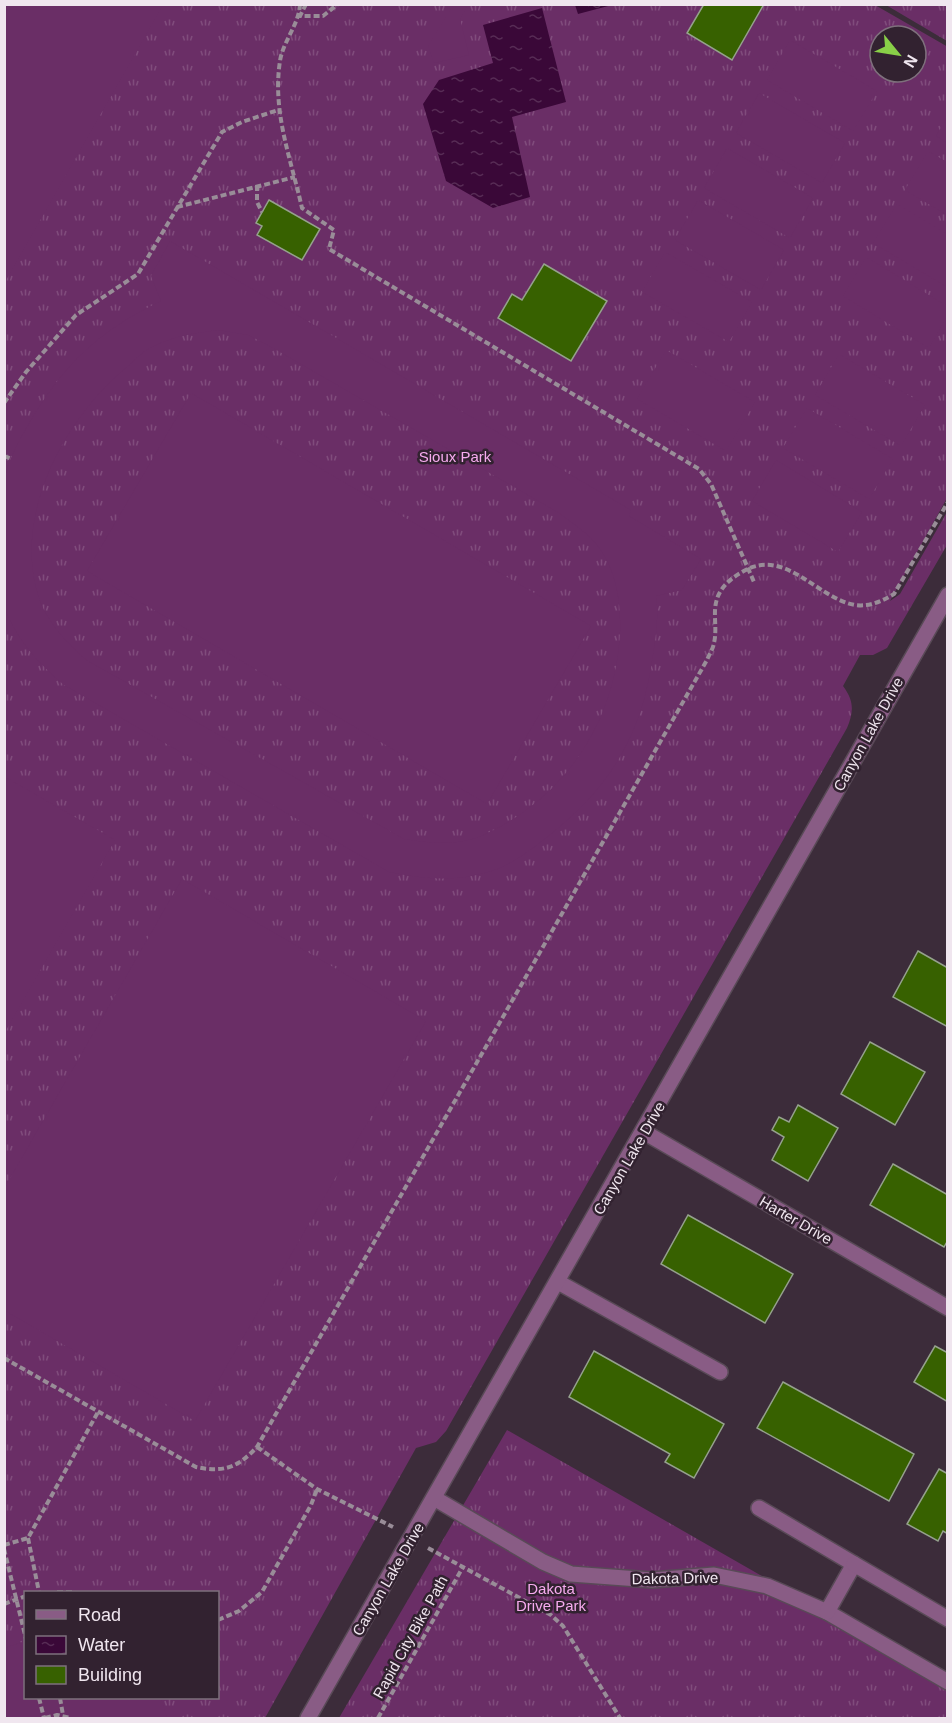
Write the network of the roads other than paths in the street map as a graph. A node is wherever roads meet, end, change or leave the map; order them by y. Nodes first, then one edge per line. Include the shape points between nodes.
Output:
1 (948, 595) edge
2 (644, 1132) junction
3 (558, 1282) junction
4 (948, 1308) edge
5 (720, 1372) dead end
6 (434, 1498) junction
7 (759, 1508) dead end
8 (854, 1564) junction
9 (827, 1612) junction
10 (948, 1619) edge
11 (948, 1682) edge
12 (308, 1719) edge

1 - 2 street, Canyon Lake Drive
2 - 3 street, Canyon Lake Drive
2 - 4 street, Harter Drive
3 - 5 street
3 - 6 street, Canyon Lake Drive
6 - 9 street, Dakota Drive via 543,1562 571,1574 652,1580 714,1575 767,1586
6 - 12 street, Canyon Lake Drive
7 - 8 street
8 - 9 street
8 - 10 street
9 - 11 street, Dakota Drive

